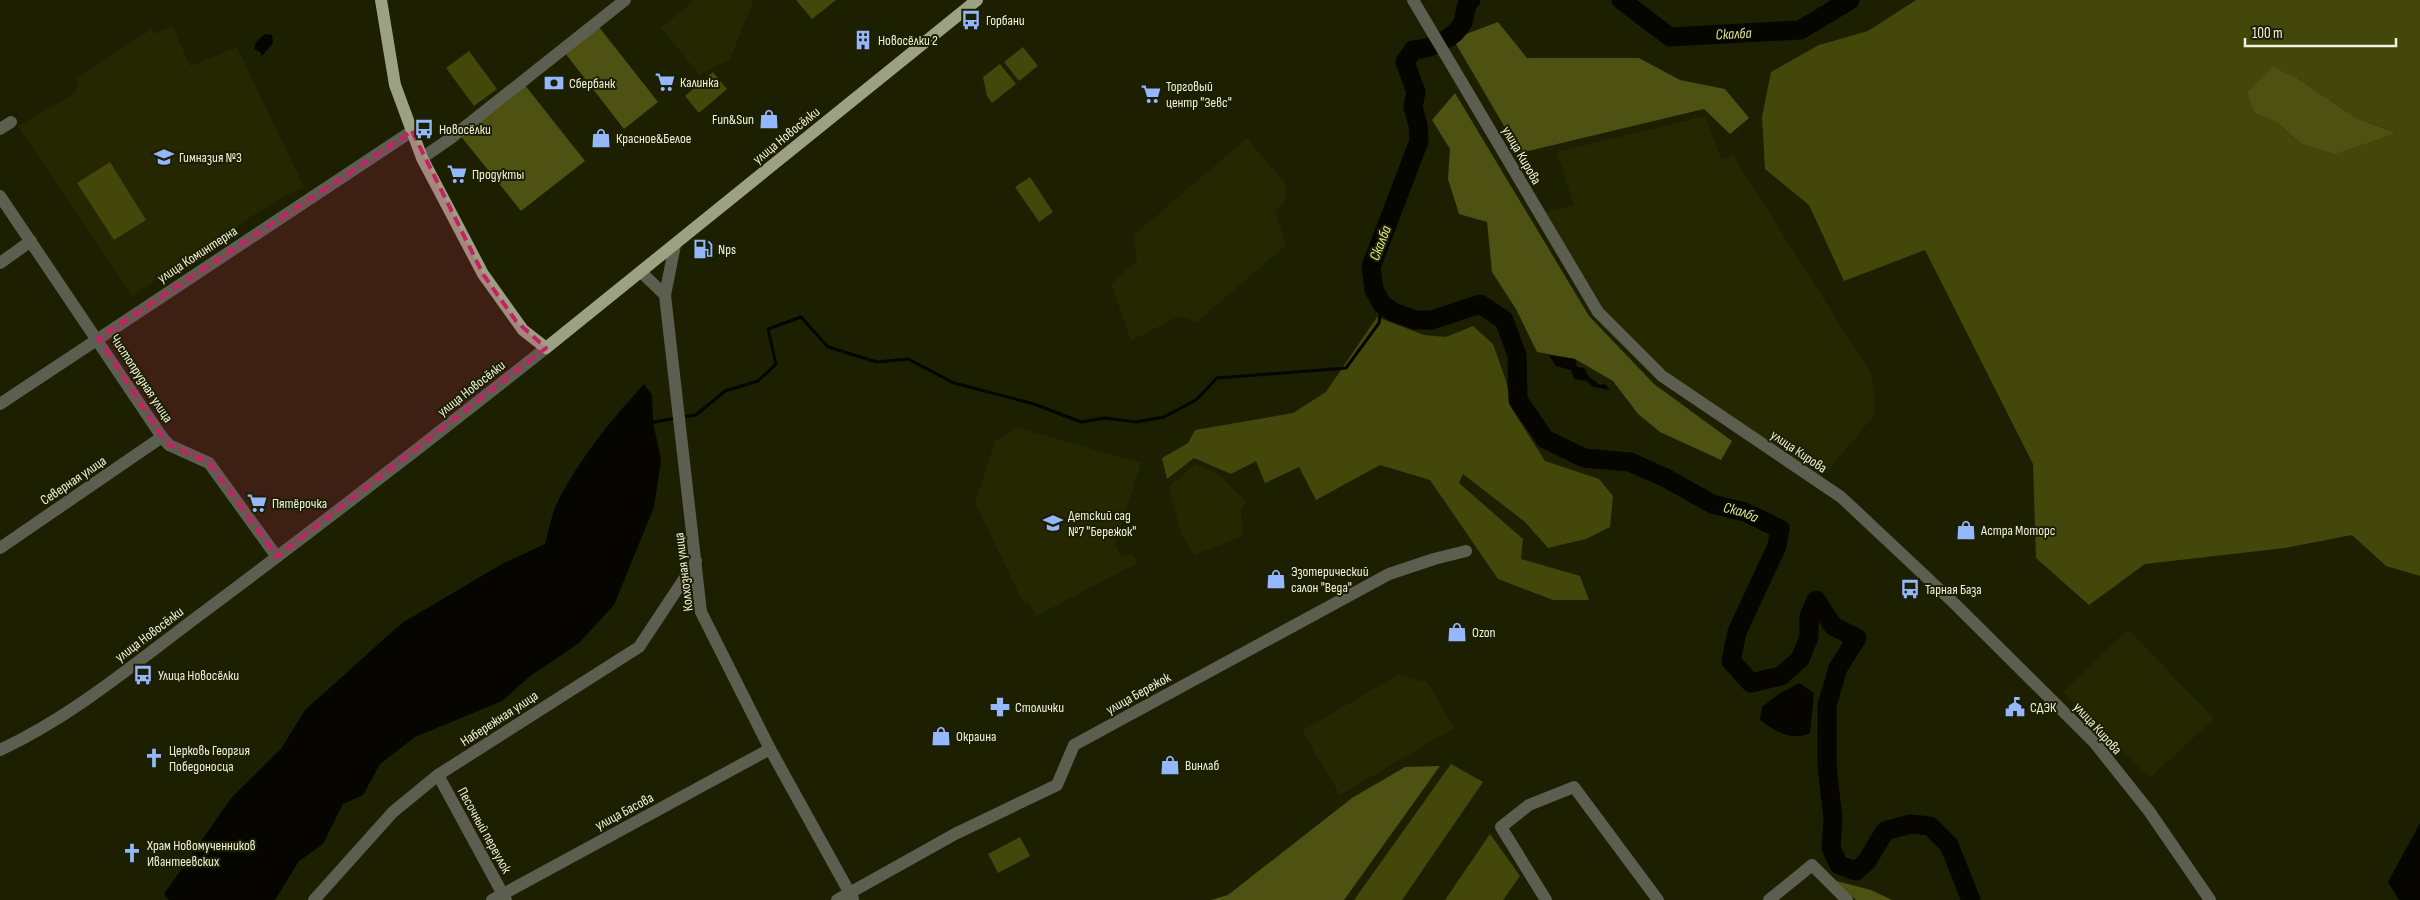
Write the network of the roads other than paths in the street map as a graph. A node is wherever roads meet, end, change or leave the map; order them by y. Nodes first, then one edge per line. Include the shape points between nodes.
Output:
1 (381, 0) edge
2 (625, 0) edge
3 (977, 0) edge
4 (1414, 1) edge
5 (412, 131) junction
6 (422, 158) junction
7 (0, 196) edge
8 (31, 241) junction
9 (675, 244) junction
10 (0, 263) edge
11 (641, 272) junction
12 (665, 294) junction
13 (98, 338) junction
14 (546, 348) junction
15 (0, 404) edge
16 (162, 437) junction
17 (0, 548) edge
18 (1466, 551) dead end
19 (277, 557) junction
20 (696, 561) junction
21 (770, 749) junction
22 (0, 750) edge
23 (438, 774) junction
24 (852, 896) edge
25 (500, 898) edge
26 (314, 900) edge
27 (836, 900) edge
28 (1546, 900) edge
29 (1658, 900) edge
30 (1769, 900) edge
31 (1847, 900) edge
32 (2210, 900) edge

1 - 5 main road via 394,85
2 - 6 street
3 - 9 main road, улица Новосёлки
4 - 32 street, улица Кирова via 1598,312 1662,376 1841,497 1955,604 2094,742 2149,811
5 - 6 main road
5 - 13 street, улица Коминтерна
6 - 14 main road via 483,274 516,321
7 - 8 street, Чистопрудная улица
8 - 10 street
8 - 13 street, Чистопрудная улица
9 - 11 main road, улица Новосёлки
9 - 12 street, Колхозная улица
11 - 12 street
11 - 14 main road, улица Новосёлки
12 - 20 street, Колхозная улица
13 - 15 street, улица Коминтерна
13 - 16 street, Чистопрудная улица
14 - 19 street, улица Новосёлки
16 - 17 street, Северная улица
16 - 19 street, Чистопрудная улица via 169,444 209,463
18 - 24 street, улица Бережок via 1389,574 1074,746 1057,785 956,834
19 - 22 street, улица Новосёлки via 57,720
20 - 21 street, Колхозная улица via 701,612
20 - 23 street, Набережная улица via 639,647
21 - 24 street, Колхозная улица
21 - 25 street, улица Басова
23 - 25 street, Песочный переулок
23 - 26 street, Набережная улица via 393,812
24 - 27 street, улица Бережок
28 - 29 street via 1501,827 1529,805 1574,787
30 - 31 street via 1812,865

